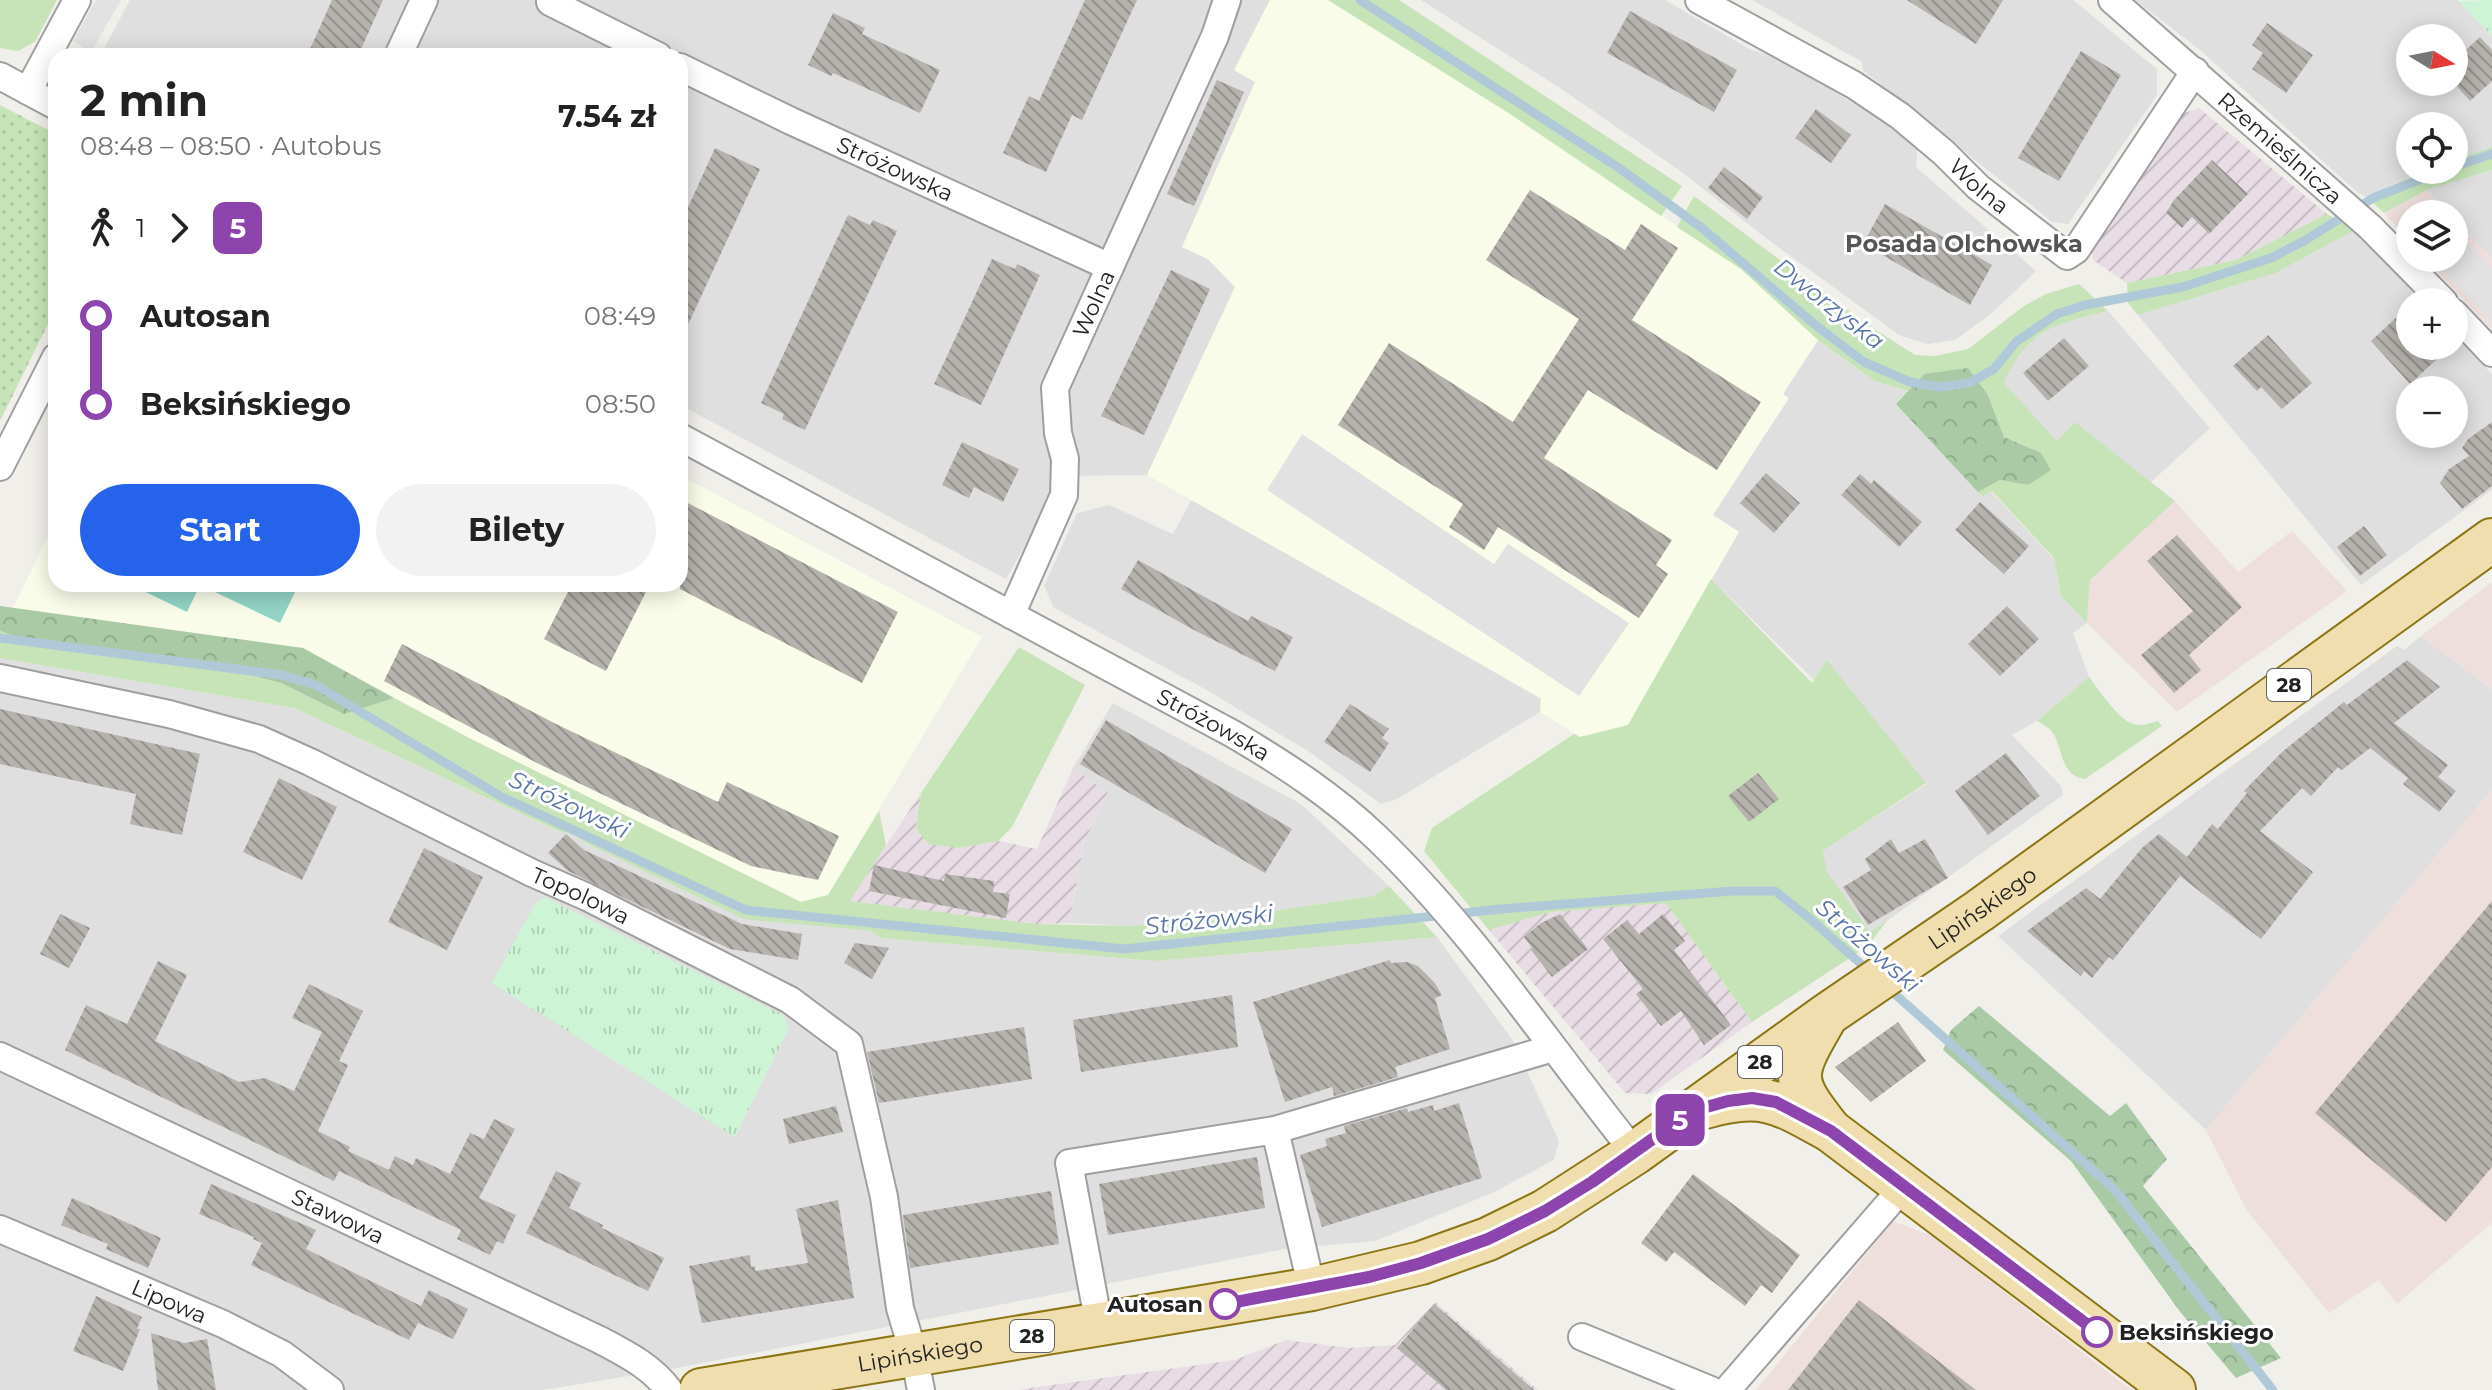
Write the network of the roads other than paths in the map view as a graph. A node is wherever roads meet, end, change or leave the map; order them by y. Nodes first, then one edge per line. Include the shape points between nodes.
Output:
1 (77, 0) edge
2 (424, 0) edge
3 (1227, 0) edge
4 (1699, 0) edge
5 (2112, 0) edge
6 (550, 2) dead end
7 (51, 48) edge
8 (402, 48) edge
9 (642, 48) edge
10 (48, 54) edge
11 (688, 71) edge
12 (2195, 71) junction
13 (0, 76) edge
14 (28, 91) junction
15 (48, 102) edge
16 (1110, 267) junction
17 (2430, 288) edge
18 (2468, 328) edge
19 (2492, 353) edge
20 (48, 373) edge
21 (688, 441) edge
22 (0, 467) edge
23 (2492, 540) edge
24 (1011, 615) junction
25 (0, 678) edge
26 (1837, 1008) junction
27 (1553, 1048) junction
28 (0, 1056) edge
29 (1692, 1111) junction
30 (1275, 1130) junction
31 (1831, 1131) junction
32 (1635, 1153) junction
33 (1905, 1185) junction
34 (0, 1229) edge
35 (1312, 1289) junction
36 (1099, 1325) junction
37 (1582, 1337) dead end
38 (917, 1372) edge
39 (330, 1390) edge
40 (669, 1390) edge
41 (701, 1390) edge
42 (1711, 1390) edge
43 (1727, 1390) edge
44 (2174, 1390) edge

1 - 7 street
2 - 8 street
3 - 16 street, Wolna
4 - 12 street, Wolna via 1900,116 1978,187 2067,256
5 - 12 street, Rzemieślnicza
6 - 9 street
10 - 14 street
11 - 16 street, Stróżowska
12 - 17 street, Rzemieślnicza via 2370,227
13 - 14 street
14 - 15 street
16 - 24 street, Wolna via 1055,388 1065,459 1064,495
18 - 19 street
20 - 22 street
21 - 24 street, Stróżowska
23 - 26 main road, Lipińskiego / 28
24 - 27 street, Stróżowska via 1288,767 1336,802 1434,898
25 - 38 street, Topolowa via 259,739 601,904 790,1000 832,1029 849,1044
26 - 29 main road, Lipińskiego / 28
26 - 31 main road via 1800,1067 1805,1099
27 - 30 street
27 - 32 street, Stróżowska
28 - 40 street, Stawowa via 600,1340 638,1360
29 - 31 main road, 28 via 1752,1098 1776,1102
29 - 32 main road, Lipińskiego / 28
30 - 35 street
30 - 36 street via 1069,1163
31 - 33 main road, 28
32 - 35 main road, Lipińskiego / 28 via 1545,1211 1488,1239 1421,1263
33 - 43 street
33 - 44 main road, 28
34 - 39 street, Lipowa via 223,1324 282,1354
35 - 36 main road, Lipińskiego / 28
36 - 38 main road, Lipińskiego / 28
37 - 42 street
38 - 41 main road, Lipińskiego / 28

